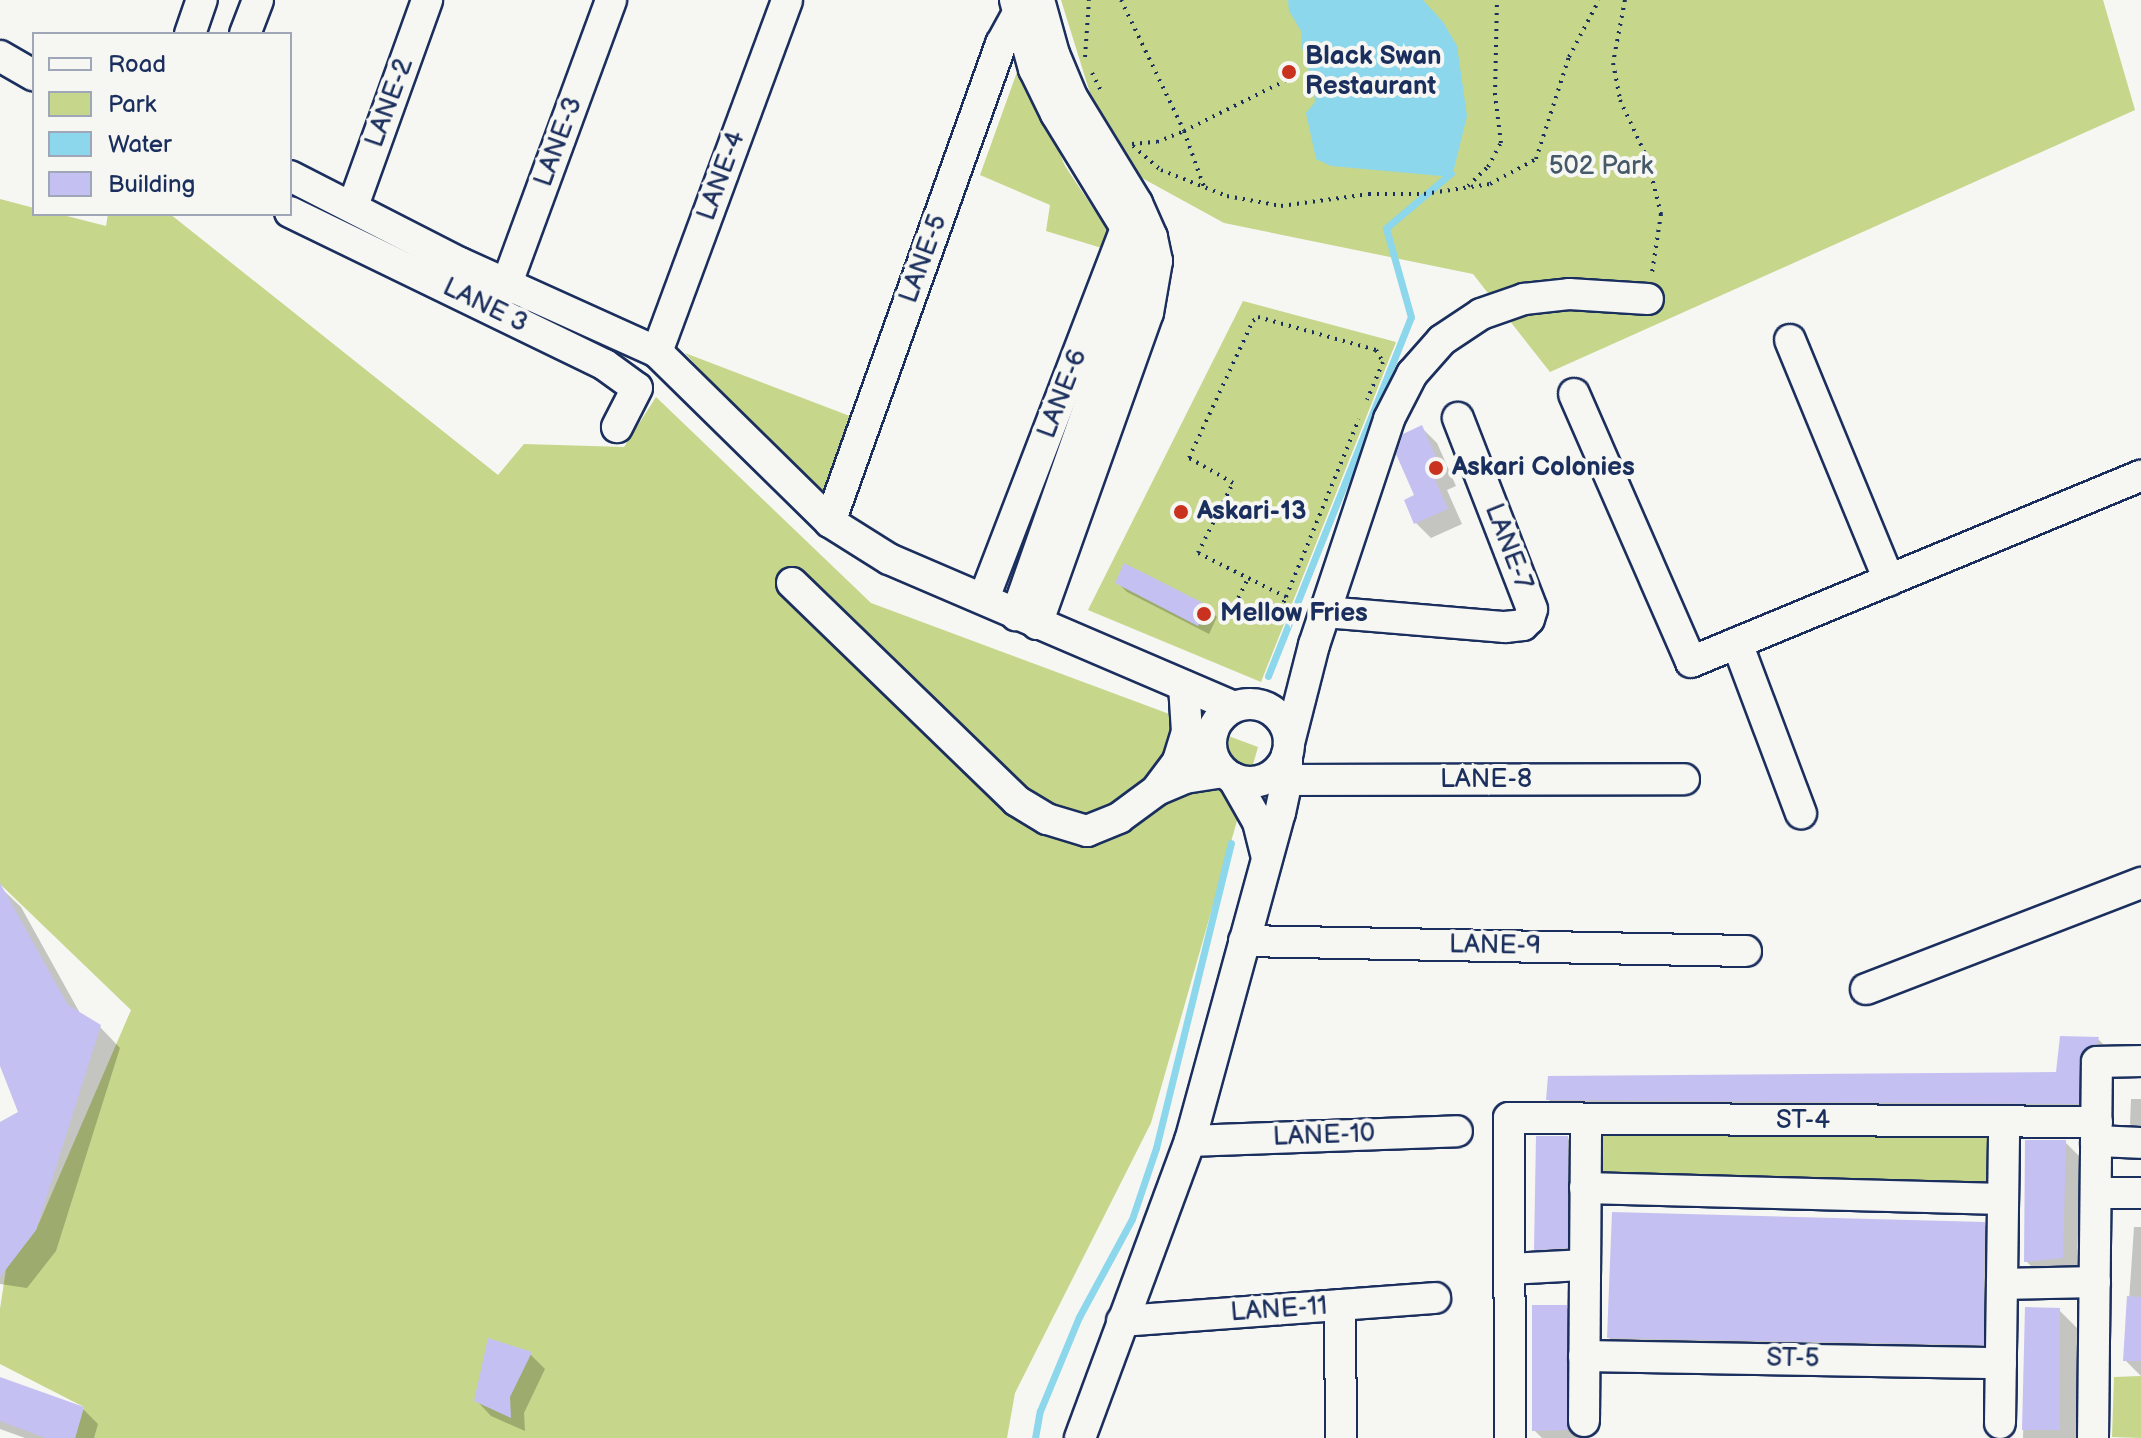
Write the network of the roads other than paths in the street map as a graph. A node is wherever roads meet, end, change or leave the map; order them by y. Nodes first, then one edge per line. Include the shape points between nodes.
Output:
1 (202, 0) edge
2 (258, 0) edge
3 (427, 0) edge
4 (611, 0) edge
5 (787, 0) edge
6 (1025, 2) edge
7 (191, 32) edge
8 (246, 32) edge
9 (0, 56) edge
10 (32, 75) edge
11 (292, 177) edge
12 (353, 206) junction
13 (292, 213) edge
14 (1131, 216) junction
15 (507, 283) junction
16 (1648, 299) road end
17 (1790, 340) dead end
18 (657, 352) junction
19 (1574, 394) dead end
20 (1458, 418) dead end
21 (617, 427) dead end
22 (2141, 476) edge
23 (830, 522) junction
24 (1889, 580) junction
25 (792, 583) dead end
26 (989, 585) dead end
27 (1325, 612) junction
28 (1027, 620) junction
29 (1737, 643) junction
30 (1314, 645) junction
31 (1184, 686) junction
32 (1234, 707) junction
33 (1276, 714) junction
34 (1213, 731) junction
35 (1288, 759) junction
36 (1178, 761) junction
37 (1228, 775) junction
38 (1684, 779) dead end
39 (1157, 790) junction
40 (1801, 813) dead end
41 (1266, 855) junction
42 (2141, 883) edge
43 (1244, 941) junction
44 (1746, 951) dead end
45 (1866, 989) dead end
46 (2141, 1061) edge
47 (1586, 1120) junction
48 (2004, 1122) junction
49 (1457, 1131) dead end
50 (2096, 1132) junction
51 (1190, 1141) junction
52 (2141, 1143) edge
53 (1585, 1188) junction
54 (2096, 1193) junction
55 (2141, 1193) edge
56 (2003, 1199) junction
57 (1585, 1265) junction
58 (1510, 1269) junction
59 (2095, 1282) junction
60 (2002, 1284) junction
61 (1435, 1298) dead end
62 (1340, 1305) junction
63 (1122, 1321) junction
64 (1584, 1356) junction
65 (2001, 1363) junction
66 (1584, 1421) dead end
67 (2000, 1423) dead end
68 (1080, 1438) edge
69 (1341, 1438) edge
70 (1510, 1438) edge
71 (2093, 1438) edge

1 - 7 street
2 - 8 street
3 - 12 street, LANE-2
4 - 15 street, LANE-3
5 - 18 street, LANE-4
6 - 14 street via 1034,69 1056,114
6 - 23 street, LANE-5 via 1001,44
9 - 10 street
11 - 12 street
12 - 15 street
13 - 21 street, LANE 3 via 605,365 637,388
14 - 26 street, LANE-6
14 - 28 street via 1152,237 1155,284
15 - 18 street
16 - 27 street via 1569,294 1524,299 1481,314 1442,340 1412,374 1389,419
17 - 24 street
18 - 23 street
19 - 29 street via 1691,662
20 - 27 street, LANE-7 via 1532,609 1529,619 1505,627
22 - 24 street
23 - 28 street via 889,559
24 - 29 street
25 - 39 street via 1017,801 1047,819 1087,831 1119,818
27 - 30 street
28 - 31 street
29 - 40 street
30 - 33 street
30 - 35 street
31 - 32 street
31 - 36 street via 1187,732
32 - 33 street via 1256,704
32 - 34 street
33 - 35 street via 1283,722
34 - 36 street
34 - 37 street via 1213,753
35 - 37 street via 1255,781
35 - 38 street, LANE-8
35 - 41 street
36 - 39 street
37 - 39 street via 1185,778
37 - 41 street via 1258,822
41 - 43 street
42 - 45 street
43 - 44 street, LANE-9
43 - 51 street
46 - 50 street via 2097,1062
47 - 48 street, ST-4
47 - 53 street
47 - 58 street, ST-4 via 1509,1118
48 - 50 street, ST-4
48 - 56 street
49 - 51 street, LANE-10
50 - 52 street, ST-4
50 - 54 street
51 - 63 street
53 - 56 street
53 - 57 street
54 - 55 street
54 - 59 street
56 - 60 street
57 - 58 street
57 - 64 street
58 - 70 street
59 - 60 street
59 - 71 street
60 - 65 street
61 - 62 street, LANE-11
62 - 63 street, LANE-11
62 - 69 street
63 - 68 street
64 - 65 street, ST-5
64 - 66 street
65 - 67 street

